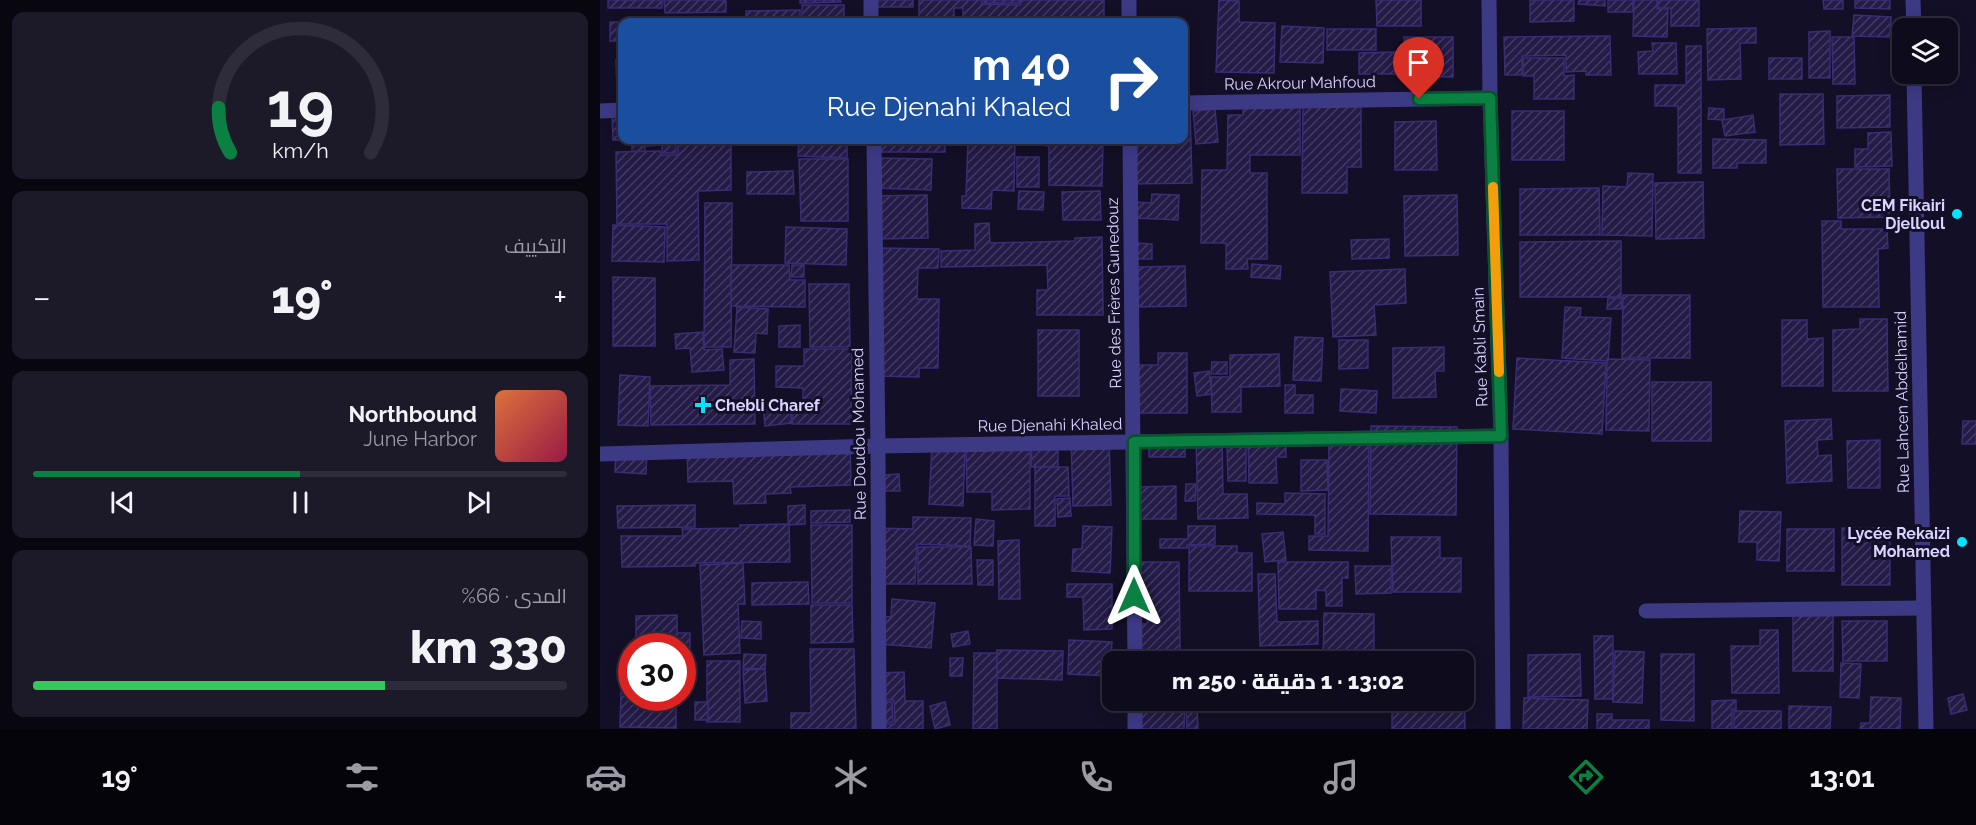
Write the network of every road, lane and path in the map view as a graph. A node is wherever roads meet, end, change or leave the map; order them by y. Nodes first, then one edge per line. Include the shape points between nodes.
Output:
1 (871, 0) edge
2 (1129, 0) edge
3 (1489, 0) edge
4 (1913, 0) edge
5 (871, 18) edge
6 (1129, 18) edge
7 (1914, 18) edge
8 (1914, 84) edge
9 (1490, 98) junction
10 (1188, 103) edge
11 (618, 110) edge
12 (600, 111) edge
13 (874, 144) edge
14 (1130, 144) edge
15 (1501, 436) junction
16 (1134, 442) junction
17 (878, 446) junction
18 (600, 454) edge
19 (1924, 608) junction
20 (1646, 611) dead end
21 (1134, 651) edge
22 (1135, 711) edge
23 (879, 729) edge
24 (1135, 729) edge
25 (1503, 729) edge
26 (1926, 729) edge

1 - 5 street
2 - 6 street
3 - 9 street, Rue Kabli Smain
4 - 7 street
8 - 19 street, Rue Lahcen Abdelhamid
9 - 10 street, Rue Akrour Mahfoud
9 - 15 street, Rue Kabli Smain
11 - 12 street
13 - 17 street, Rue Doudou Mohamed
14 - 16 street, Rue des Frères Gunedouz
15 - 16 street, Rue Djenahi Khaled
15 - 25 street, Rue Kabli Smain
16 - 17 street, Rue Djenahi Khaled
16 - 21 street, Rue des Frères Gunedouz
17 - 18 street, Rue Djenahi Khaled
17 - 23 street, Rue Doudou Mohamed
19 - 20 street
19 - 26 street, Rue Lahcen Abdelhamid
22 - 24 street

